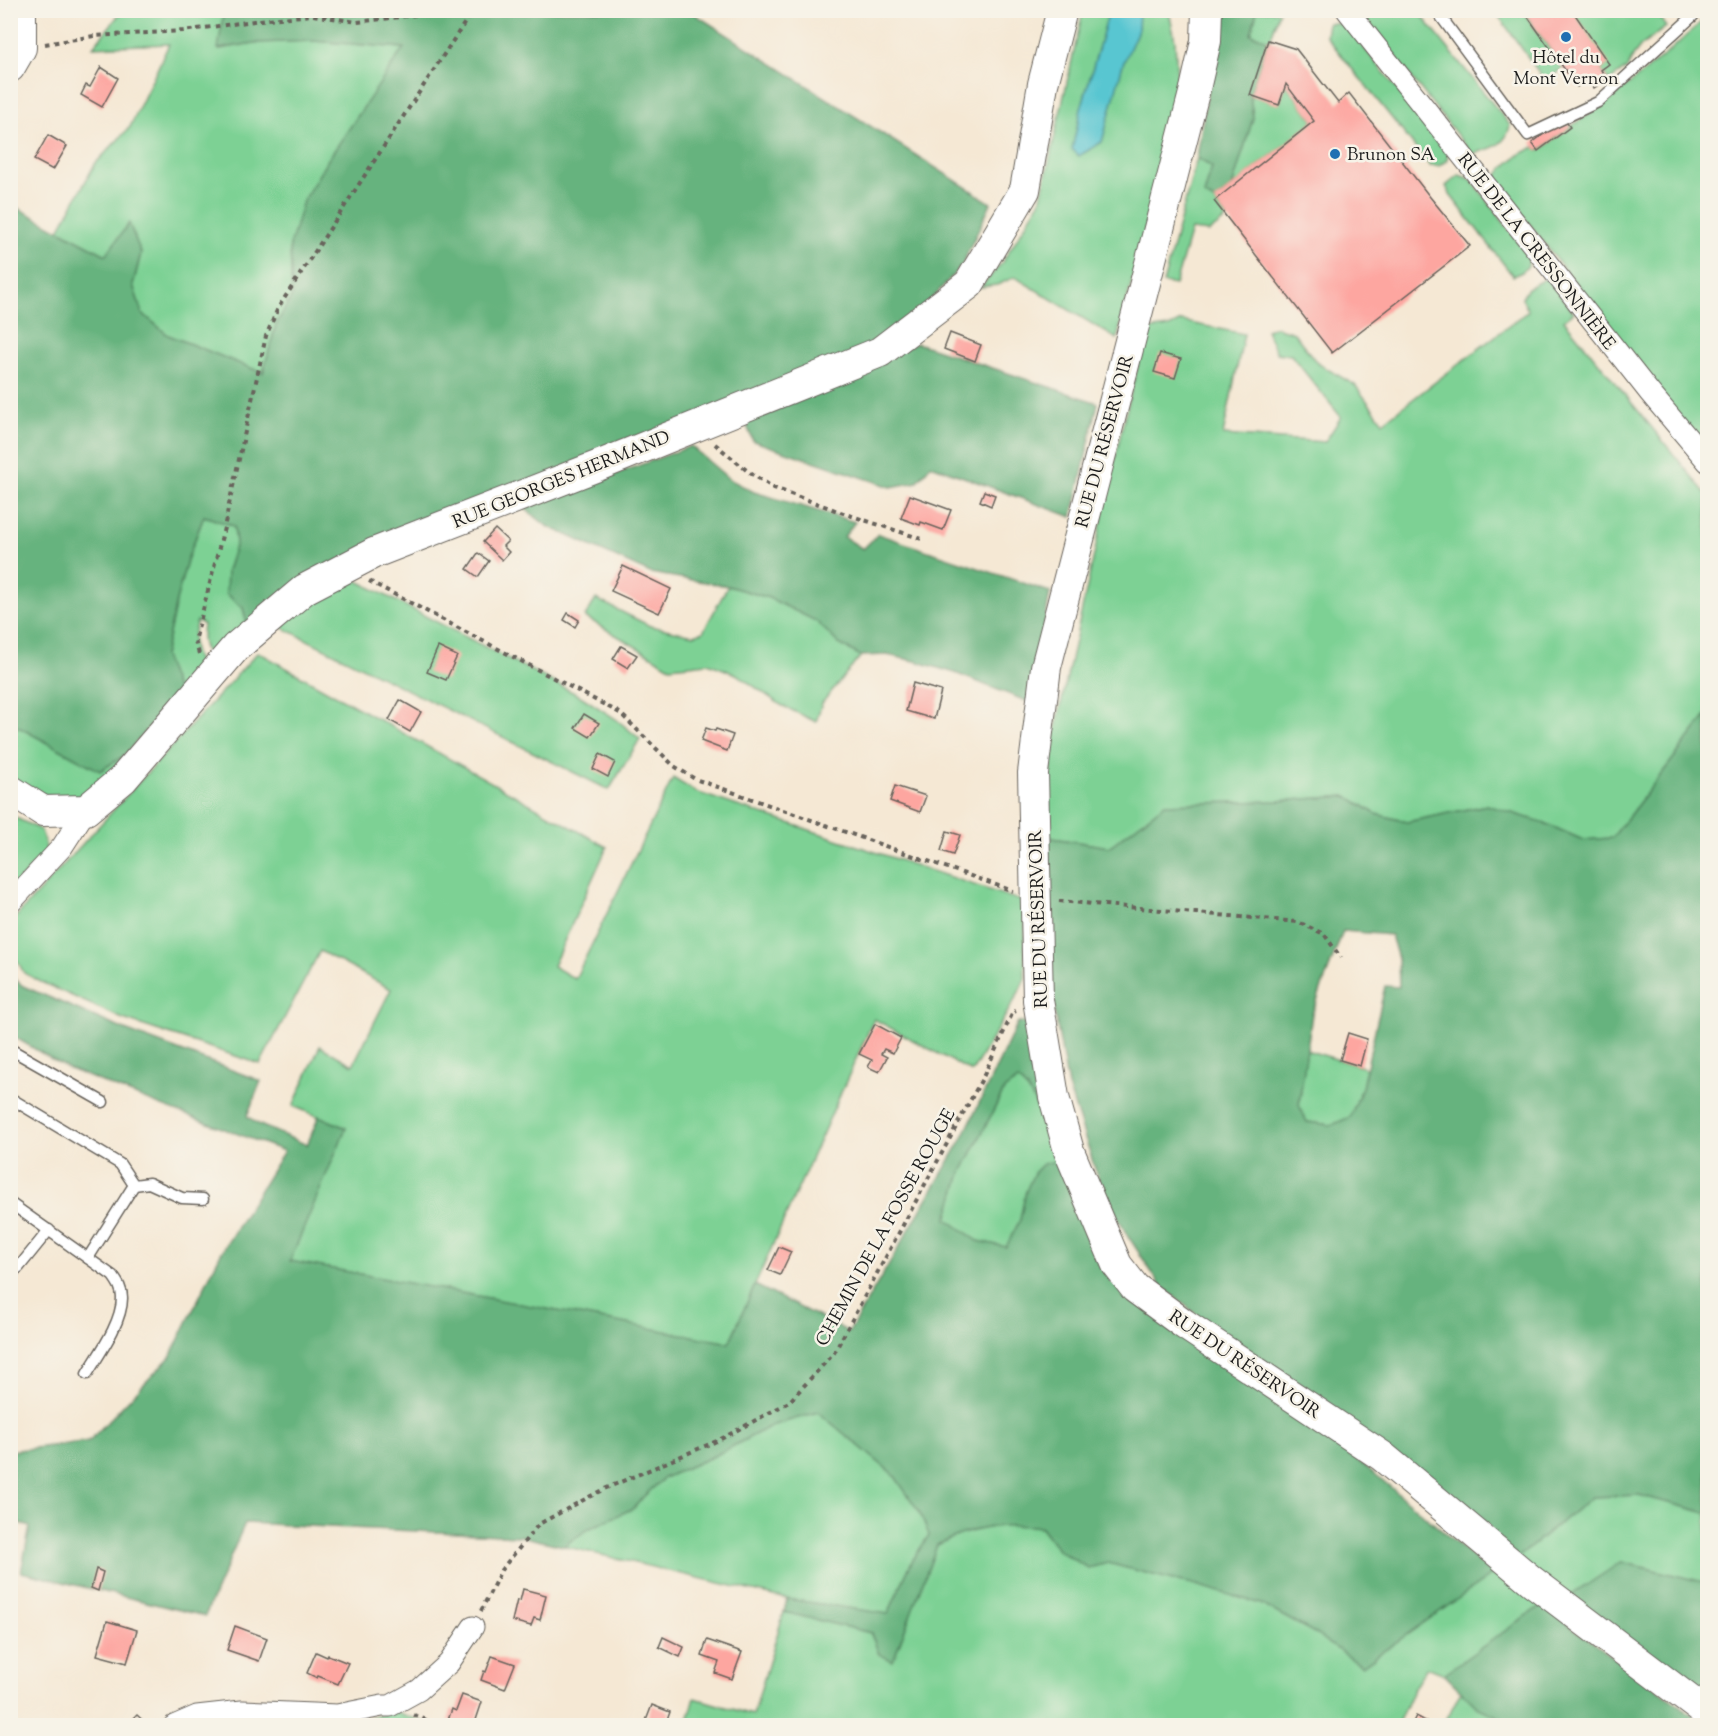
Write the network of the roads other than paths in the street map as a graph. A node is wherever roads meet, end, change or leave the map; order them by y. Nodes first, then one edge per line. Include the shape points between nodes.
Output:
1 (21, 10) edge
2 (1049, 10) edge
3 (1062, 10) edge
4 (1186, 10) edge
5 (1207, 10) edge
6 (1347, 10) edge
7 (1436, 10) edge
8 (1690, 10) edge
9 (16, 57) edge
10 (1043, 84) junction
11 (1195, 89) junction
12 (1707, 462) edge
13 (10, 790) edge
14 (86, 810) junction
15 (10, 903) edge
16 (10, 1049) edge
17 (10, 1098) edge
18 (103, 1102) dead end
19 (134, 1185) junction
20 (203, 1199) dead end
21 (10, 1203) edge
22 (49, 1230) junction
23 (88, 1258) junction
24 (10, 1274) edge
25 (87, 1374) dead end
26 (473, 1627) road end
27 (1707, 1714) edge
28 (174, 1725) edge

1 - 9 street
2 - 10 street, RUE GEORGES HERMAND
3 - 10 street, RUE GEORGES HERMAND
4 - 11 street, RUE DU RÉSERVOIR
5 - 11 street, RUE DU RÉSERVOIR via 1206,41
6 - 12 street, RUE DE LA CRESSONNIÈRE
7 - 8 lane via 1528,135 1598,102 1693,16
10 - 14 street, RUE GEORGES HERMAND via 1025,190 969,284 880,352 374,553 305,589 236,647 123,778
11 - 27 street, RUE DU RÉSERVOIR via 1046,667 1034,773 1038,1000 1054,1097 1070,1151 1117,1265 1135,1288 1382,1456 1532,1581
13 - 14 street via 43,811
14 - 15 street via 62,847
16 - 18 lane
17 - 19 lane via 120,1164
19 - 20 lane via 149,1183 182,1198
19 - 23 lane
21 - 22 lane
22 - 23 lane
22 - 24 lane
23 - 25 lane via 113,1276 122,1298 118,1317
26 - 28 street via 449,1663 419,1690 390,1706 337,1715 242,1711 197,1716

